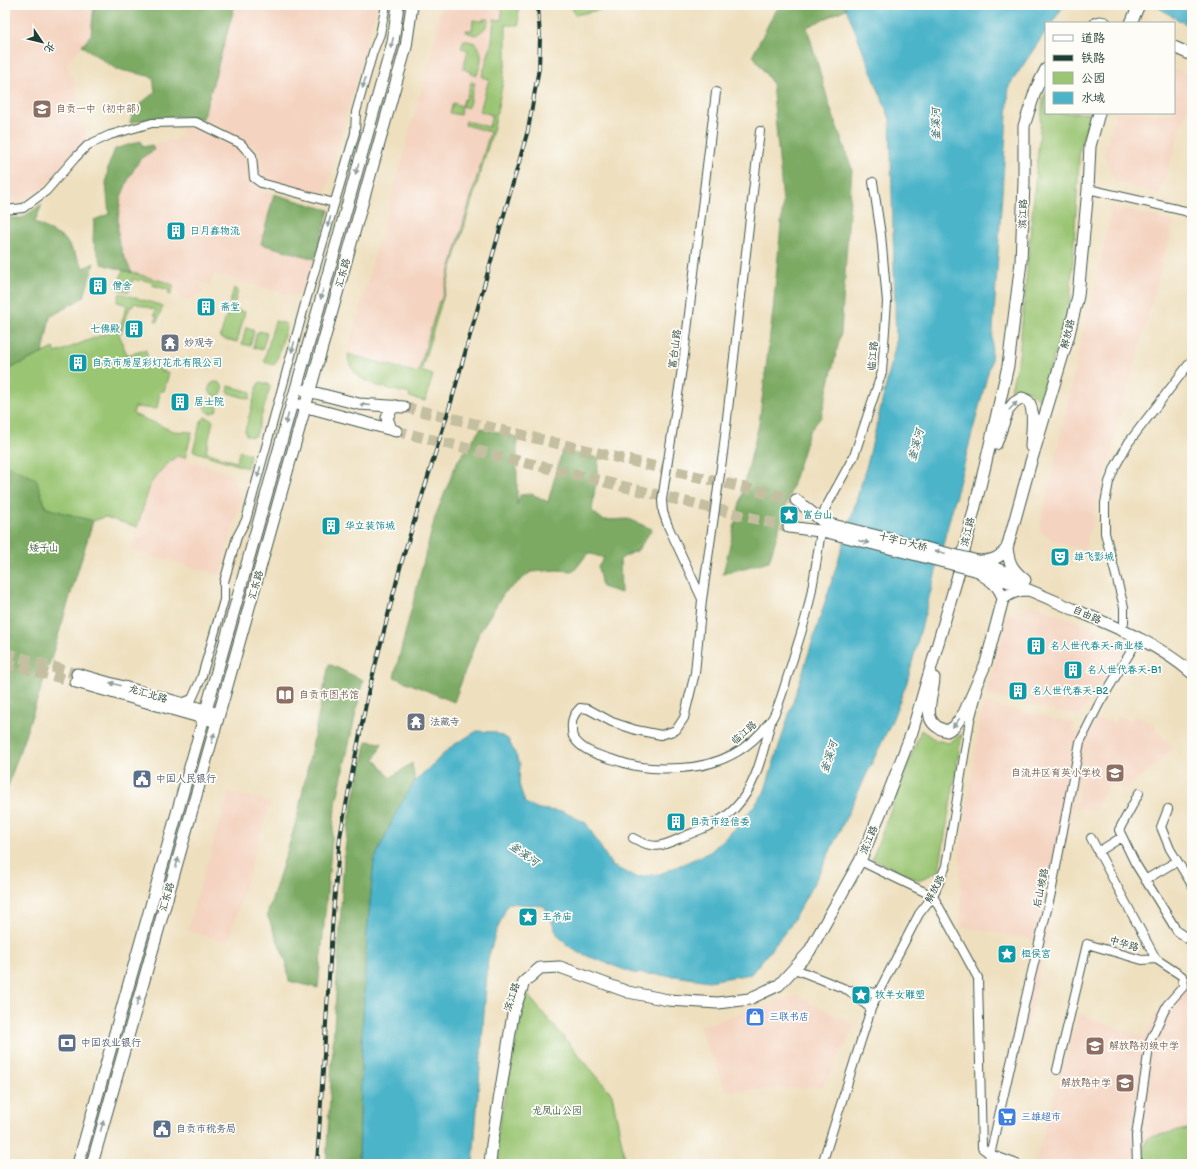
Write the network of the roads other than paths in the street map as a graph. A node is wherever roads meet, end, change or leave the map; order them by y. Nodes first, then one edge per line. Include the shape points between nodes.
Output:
1 (386, 5) edge
2 (398, 5) edge
3 (412, 5) edge
4 (1138, 7) edge
5 (1131, 22) edge
6 (1175, 48) edge
7 (1192, 55) edge
8 (1045, 71) edge
9 (716, 92) dead end
10 (1099, 114) edge
11 (760, 131) dead end
12 (873, 182) dead end
13 (1088, 189) junction
14 (334, 203) junction
15 (5, 210) edge
16 (1192, 215) edge
17 (1192, 360) edge
18 (296, 388) junction
19 (310, 391) junction
20 (292, 403) junction
21 (306, 406) junction
22 (1030, 465) junction
23 (985, 466) junction
24 (796, 500) tunnel mouth
25 (789, 527) tunnel mouth
26 (824, 527) junction
27 (1007, 548) junction
28 (976, 566) junction
29 (1027, 585) junction
30 (1003, 599) junction
31 (702, 600) junction
32 (1124, 623) junction
33 (1139, 638) junction
34 (934, 658) junction
35 (986, 663) junction
36 (1192, 663) edge
37 (1192, 673) edge
38 (182, 703) junction
39 (205, 714) junction
40 (218, 718) junction
41 (772, 719) junction
42 (1139, 793) dead end
43 (1168, 809) dead end
44 (1122, 837) junction
45 (633, 838) dead end
46 (1091, 838) dead end
47 (1098, 852) junction
48 (860, 861) junction
49 (1177, 861) junction
50 (1145, 880) junction
51 (1192, 885) edge
52 (933, 896) junction
53 (1192, 942) edge
54 (1156, 959) junction
55 (795, 969) junction
56 (848, 990) junction
57 (878, 993) junction
58 (871, 1009) junction
59 (1057, 1070) dead end
60 (990, 1154) junction
61 (78, 1164) edge
62 (92, 1164) edge
63 (484, 1164) edge
64 (490, 1164) edge
65 (822, 1164) edge
66 (988, 1164) edge
67 (1017, 1164) edge
68 (1137, 1164) edge

1 -> 14 street via 380,34 356,112 355,133
2 -> 18 main road, 汇东路 via 393,42
3 - 19 main road, 汇东路 via 406,47
4 - 5 main road
6 - 7 main road
8 - 23 main road, 滨江路 via 1024,126 1021,262 1008,366
9 - 31 street, 富台山路 via 684,355 662,500 668,526
10 - 13 main road, 解放路 via 1090,146
11 - 31 street via 723,453
12 - 26 street, 临江路 via 887,302 882,372 854,456
13 - 16 street
13 - 22 main road, 解放路 via 1078,296
14 - 15 street via 261,183 254,178 252,156 242,144 196,122 152,123 110,135 88,145 46,191 23,208
14 -> 38 street via 246,520 237,537 224,582 224,600 202,676 192,699
17 - 32 street via 1129,442 1109,482 1105,503 1105,533 1124,607
18 - 19 main road
18 - 20 main road, 汇东路
19 - 21 main road, 汇东路
21 -> 19 main road via 393,430 387,418 389,413 400,407 359,404
20 - 21 main road
20 -> 39 main road, 汇东路
21 - 40 main road, 汇东路
23 -> 22 main road via 996,445 1008,410 1014,402 1022,398 1032,407
22 - 27 main road, 解放路
23 - 34 main road, 滨江路
24 - 26 main road
25 - 26 main road, 十字口大桥
26 - 28 main road, 十字口大桥, bridge
26 - 41 street, 临江路 via 808,610
27 - 28 main road via 996,559
27 - 29 main road via 1014,571
28 - 29 main road, 自由路
28 - 30 main road via 998,588
29 - 30 main road
29 - 32 main road, 自由路
29 - 33 main road, 自由路
30 - 35 main road, 解放路
31 - 41 street, 临江路 via 694,672 684,718 676,730 662,735 636,730 580,708 573,715 573,737 592,752 631,766 657,769 693,768 730,757 759,734
32 - 36 main road, 自由路 via 1152,635
33 - 37 main road, 自由路 via 1169,655
33 - 60 street, 后山坡路 via 1099,704 1080,742 1051,893
35 -> 34 main road via 964,713 954,727 947,731 932,723 929,715 934,682
34 - 48 main road, 滨江路 via 912,732
35 - 52 street, 解放路 via 970,720 946,866
38 - 39 main road, 龙汇北路
38 -> 39 main road, 龙汇北路 via 76,678
39 - 40 main road, 龙汇北路
39 - 61 main road, 汇东路
62 -> 40 main road, 汇东路
41 - 45 street via 754,779 735,808 706,827 662,846 645,845
42 - 44 street via 1119,830
43 - 49 street via 1161,827
44 - 47 street
44 - 50 street
46 - 47 street
47 - 54 street
48 - 52 street
48 - 55 main road, 滨江路 via 809,952
49 - 50 street
49 - 51 street
50 - 53 street via 1177,931
52 - 57 street, 解放路 via 919,914
52 - 60 street via 978,978 982,1148
54 - 59 street, 中华路 via 1142,960 1087,944
54 - 68 street via 1182,976 1183,988 1167,1005 1150,1041 1136,1136
55 - 56 street
55 - 63 main road, 滨江路 via 748,992 715,997 665,993 630,986 561,961 538,962 518,978 507,1011
55 - 64 main road, 滨江路 via 779,985 749,999 718,1004 662,999 628,992 560,967 540,968 524,982 513,1014
56 - 57 street
56 - 58 street
57 - 58 street, 解放路
58 - 65 street, 解放路
60 - 66 street, 后山坡路
60 - 67 street

